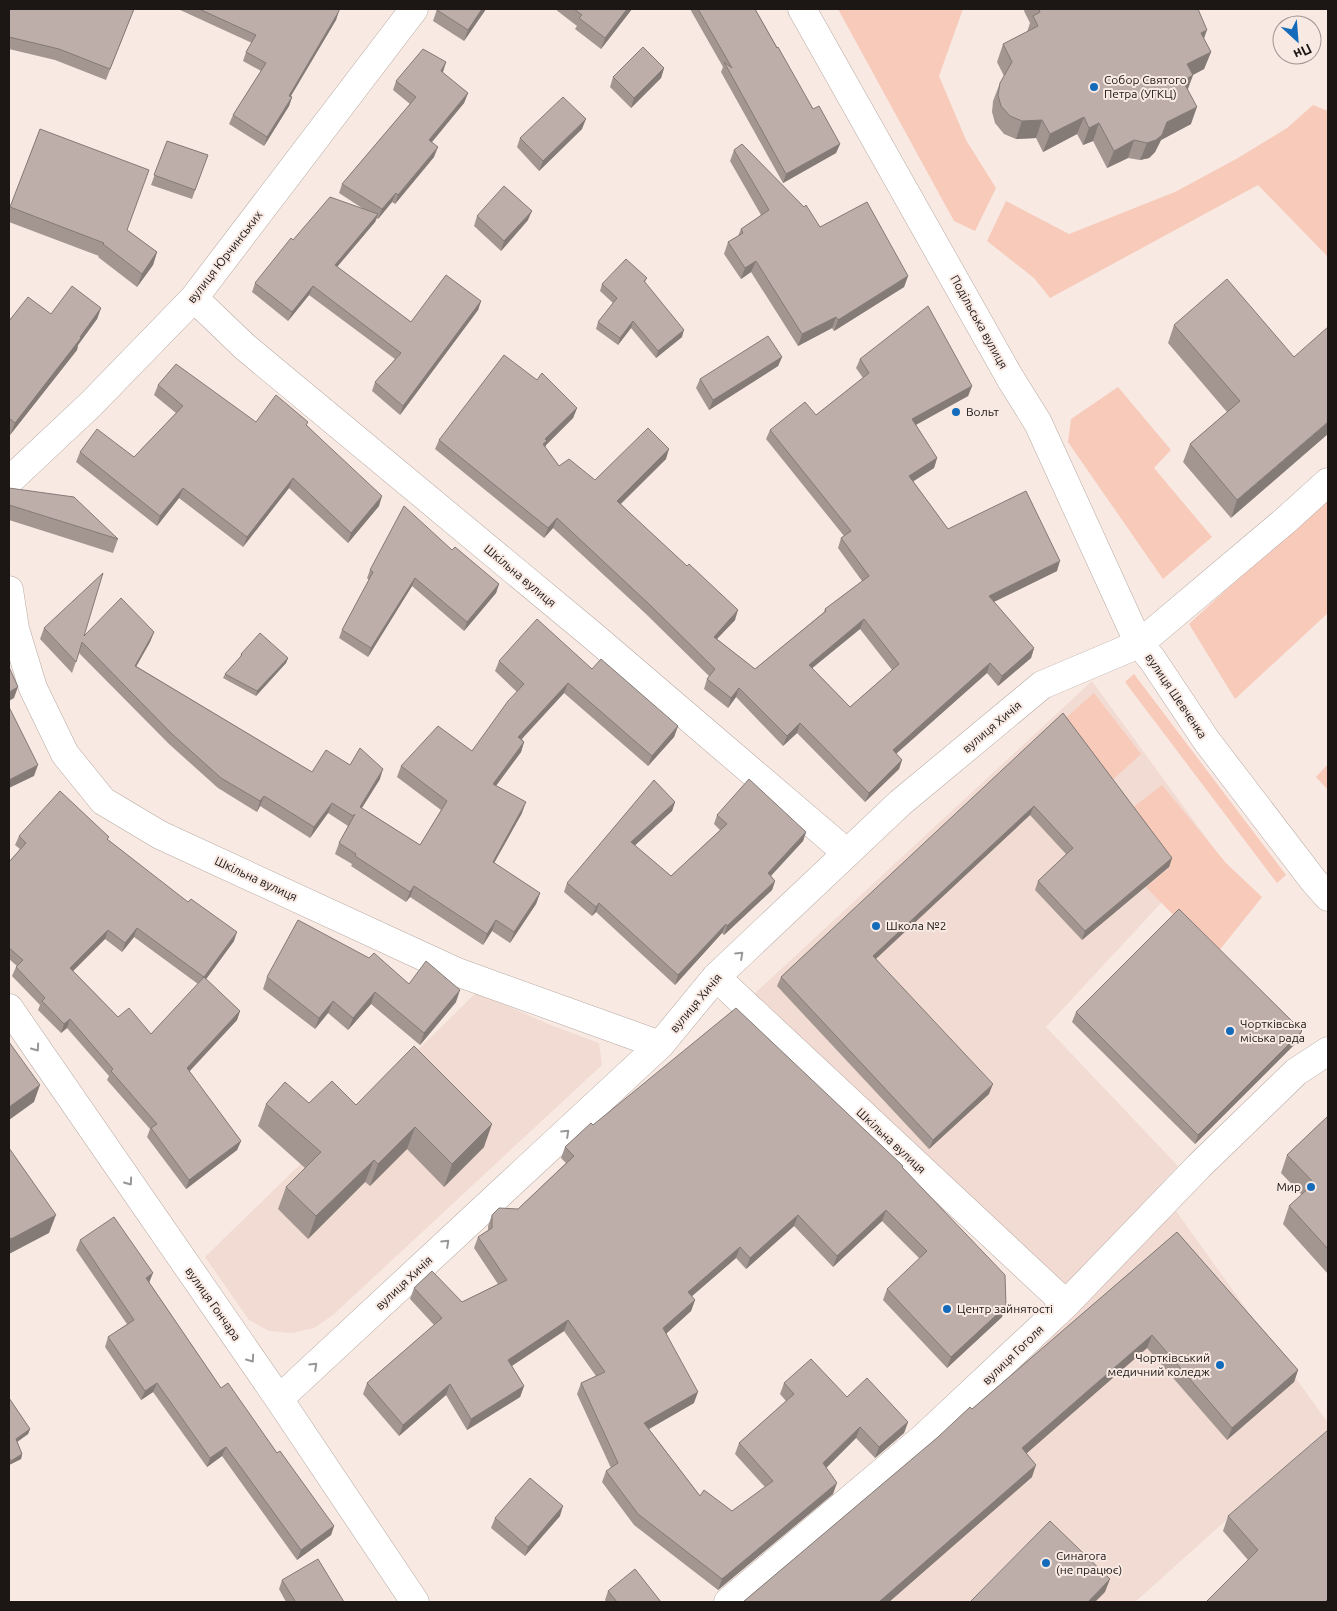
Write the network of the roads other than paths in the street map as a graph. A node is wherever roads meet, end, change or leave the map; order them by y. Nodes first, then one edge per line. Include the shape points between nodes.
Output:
1 (414, 9) edge
2 (802, 9) edge
3 (194, 298) junction
4 (1328, 482) edge
5 (9, 488) edge
6 (9, 590) edge
7 (1139, 644) junction
8 (848, 853) junction
9 (1328, 897) edge
10 (716, 977) junction
11 (9, 1008) edge
12 (660, 1045) junction
13 (1328, 1051) edge
14 (1066, 1304) junction
15 (279, 1399) junction
16 (415, 1602) edge
17 (728, 1602) edge

1 - 3 street, вулиця Юрчинських
2 - 7 street, Подільська вулиця via 1038,423
3 - 5 street, вулиця Юрчинських
3 - 8 street, Шкільна вулиця via 245,347
4 - 7 street, вулиця Шевченка
6 - 12 street, Шкільна вулиця via 15,629 33,688 65,754 103,801 160,835 457,972
7 - 8 street, вулиця Хичія via 1042,685 900,804
7 - 9 street, вулиця Шевченка via 1211,748
10 -> 8 street, вулиця Хичія
10 - 12 street, вулиця Хичія
10 - 14 street, Шкільна вулиця
11 -> 15 street, вулиця Гончара
15 -> 12 street, вулиця Хичія
13 - 14 street, вулиця Гоголя via 1296,1072 1199,1166
14 - 17 street, вулиця Гоголя via 923,1438
15 - 16 street, вулиця Гончара

